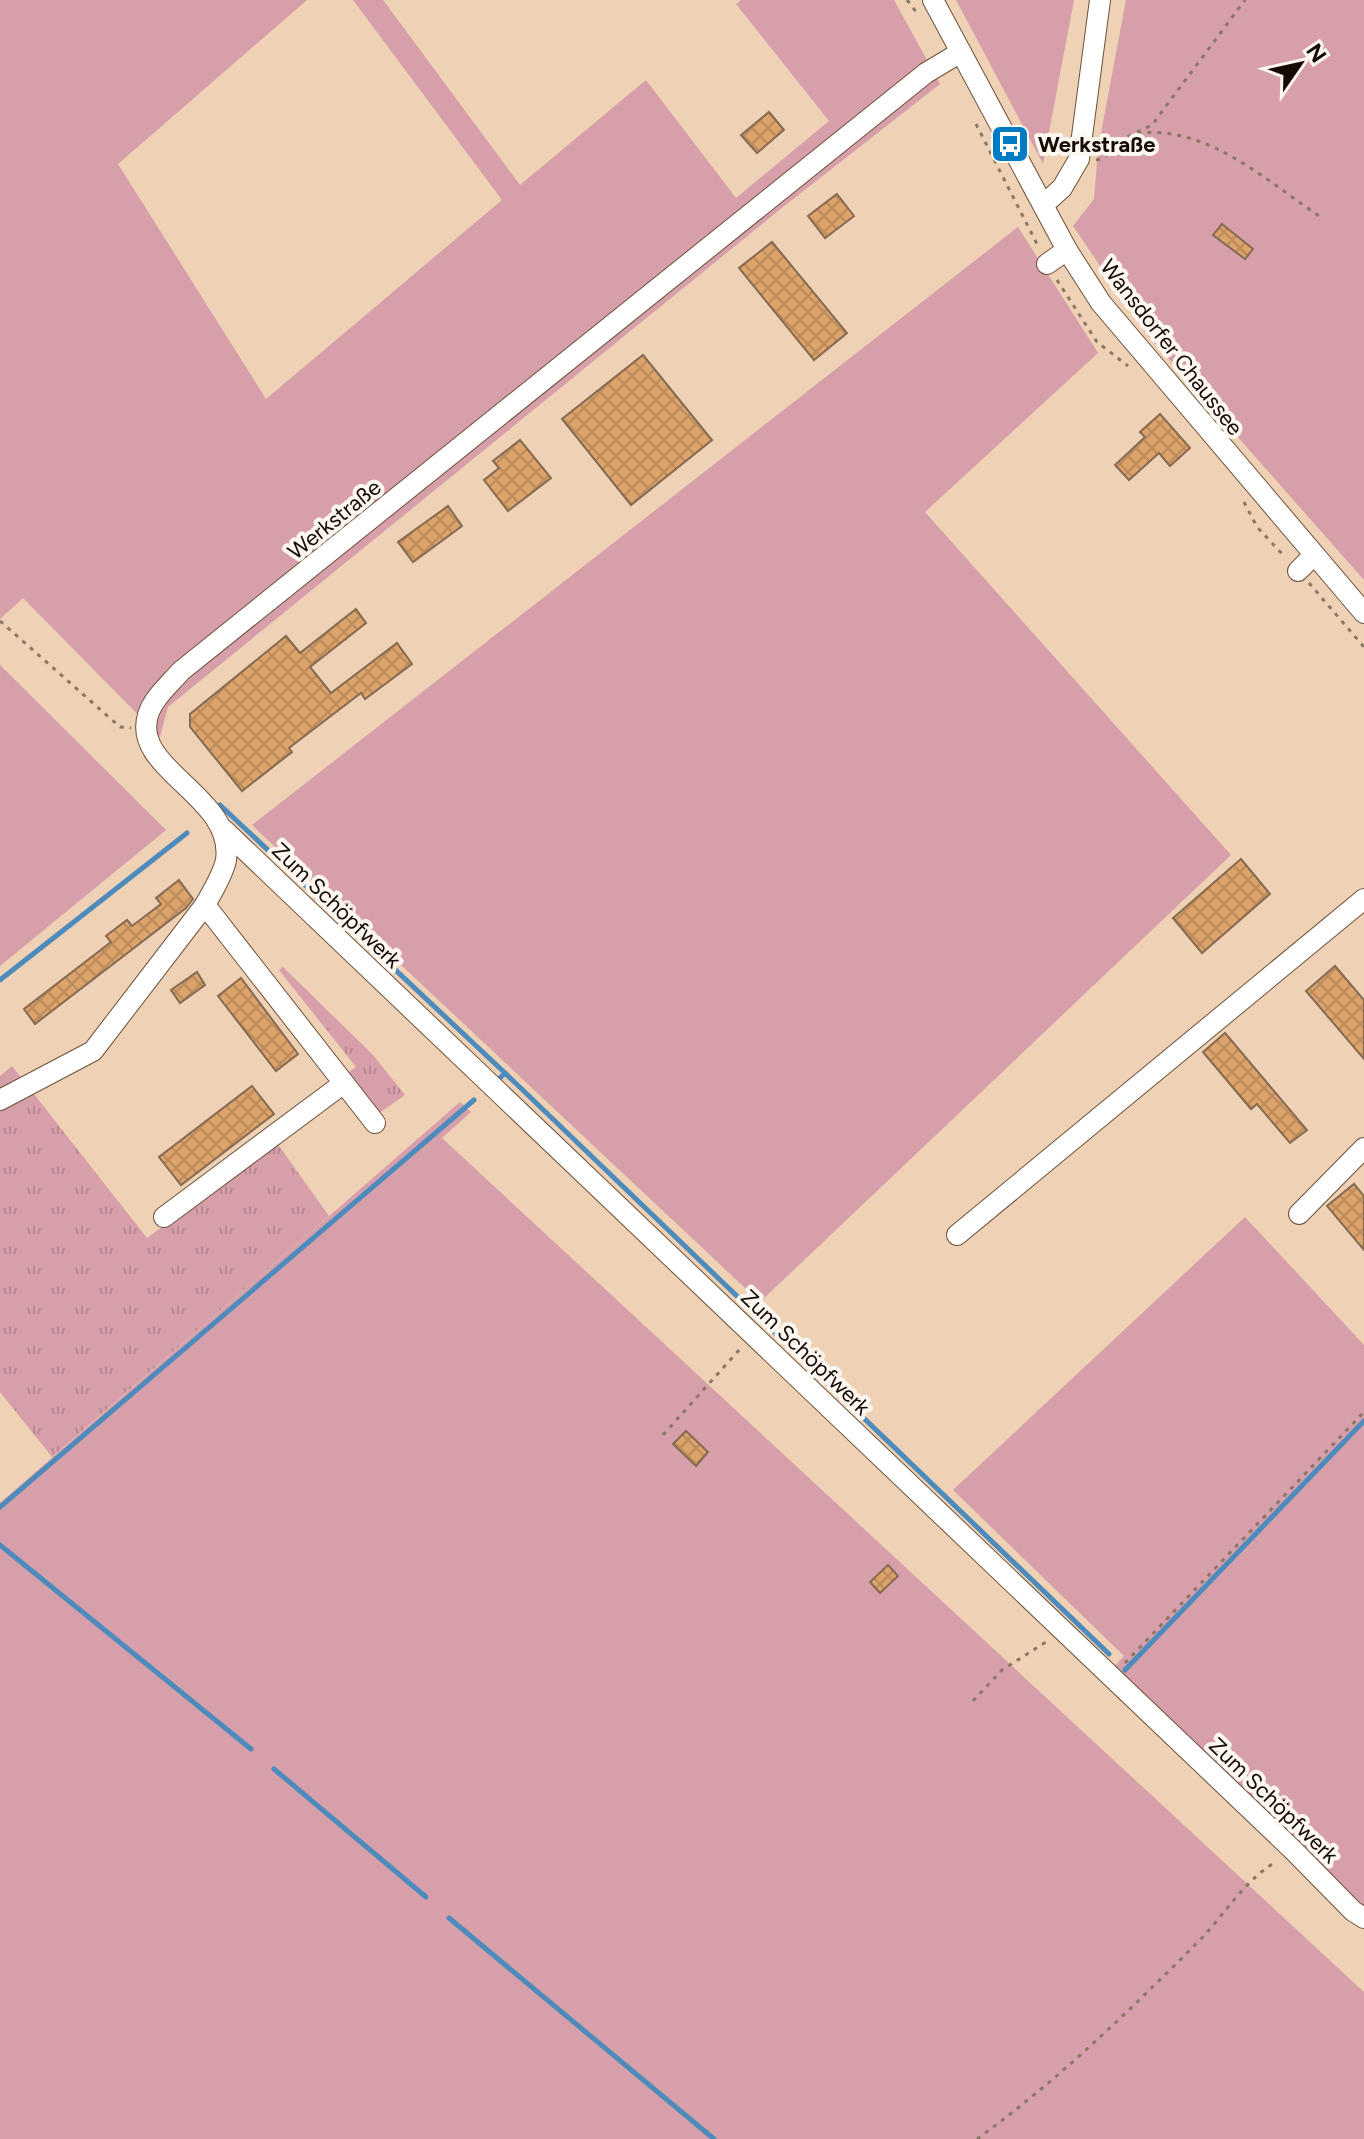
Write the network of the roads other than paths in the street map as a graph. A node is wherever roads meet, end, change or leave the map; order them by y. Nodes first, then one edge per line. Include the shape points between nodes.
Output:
1 (933, 0) edge
2 (1100, 0) edge
3 (961, 52) junction
4 (1043, 205) junction
5 (1067, 250) junction
6 (1047, 264) road end
7 (1313, 556) junction
8 (1298, 571) road end
9 (1364, 613) edge
10 (224, 830) junction
11 (1364, 899) edge
12 (205, 905) junction
13 (344, 1083) junction
14 (0, 1100) edge
15 (375, 1123) dead end
16 (1364, 1148) edge
17 (1299, 1214) dead end
18 (164, 1217) dead end
19 (957, 1235) dead end
20 (1360, 1919) edge

1 - 3 street, Wansdorfer Chaussee
2 - 4 street via 1079,159 1062,188
3 - 4 street, Wansdorfer Chaussee
3 - 10 street, Werkstraße via 926,73 181,671 157,698 146,730 154,754 208,806
4 - 5 street, Wansdorfer Chaussee
5 - 6 street
5 - 7 street, Wansdorfer Chaussee via 1101,303
7 - 8 street
7 - 9 street, Wansdorfer Chaussee
10 - 12 street via 226,861
10 - 20 street, Zum Schöpfwerk
11 - 19 street
12 - 13 street
12 - 14 street via 93,1051
13 - 15 street
13 - 18 street
16 - 17 street

